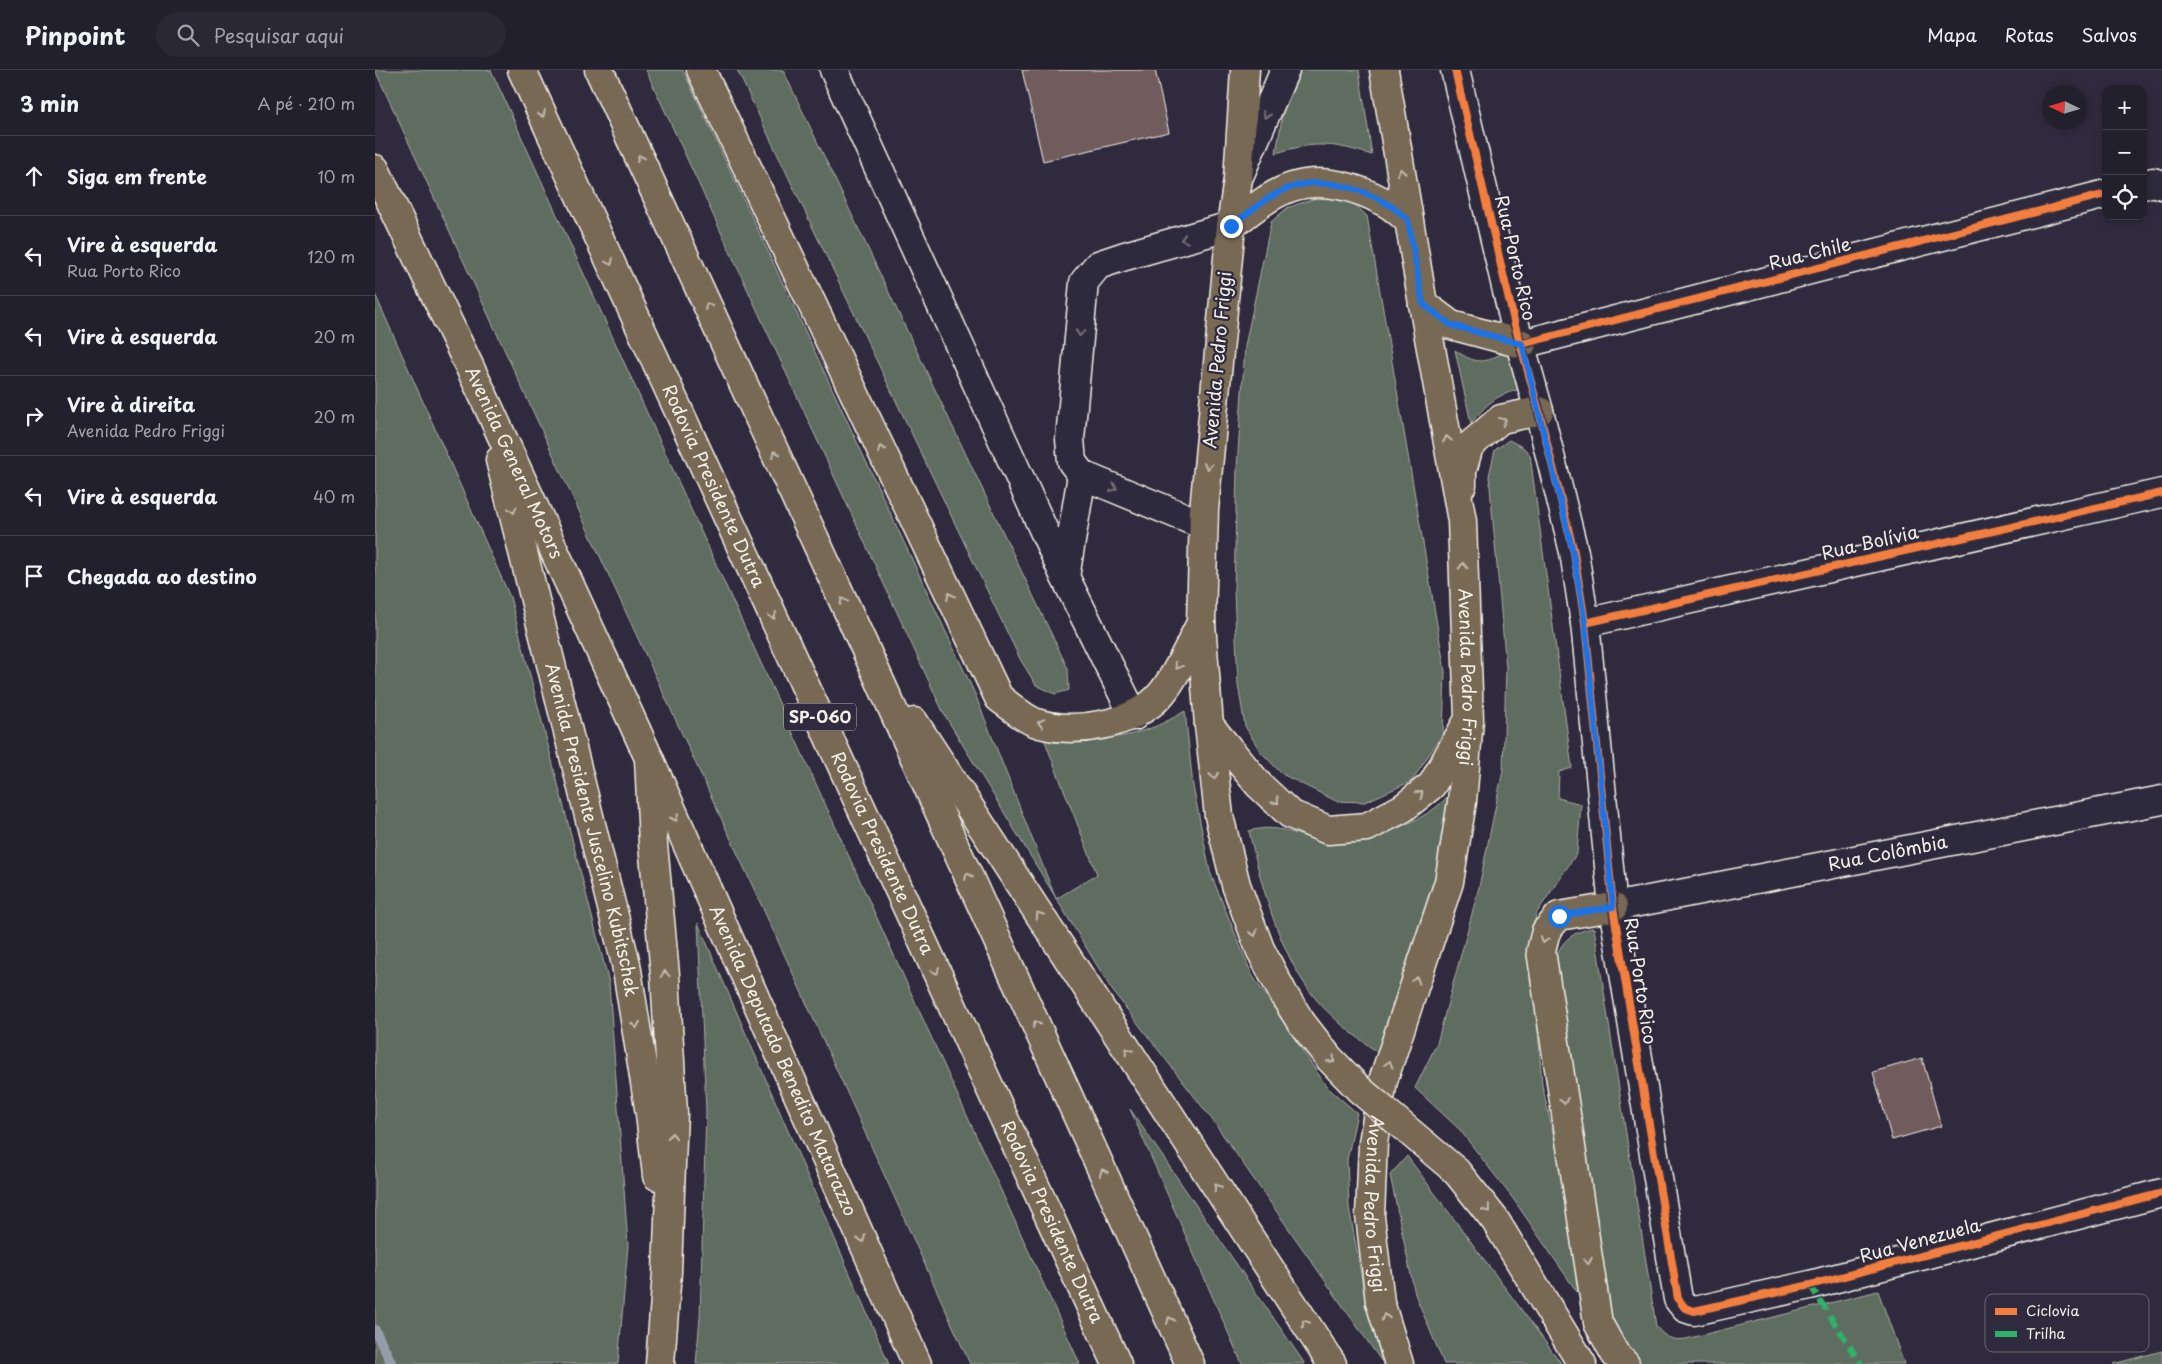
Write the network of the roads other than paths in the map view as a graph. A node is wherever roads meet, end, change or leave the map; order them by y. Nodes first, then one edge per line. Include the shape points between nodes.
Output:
1 (522, 70) edge
2 (599, 70) edge
3 (701, 70) edge
4 (834, 70) edge
5 (1245, 70) edge
6 (1285, 70) edge
7 (1384, 70) edge
8 (1455, 70) edge
9 (375, 168) edge
10 (1238, 179) junction
11 (2147, 184) edge
12 (2162, 185) edge
13 (2102, 195) edge
14 (1408, 220) junction
15 (1231, 226) junction
16 (1423, 304) junction
17 (1522, 344) junction
18 (483, 395) junction
19 (1539, 411) junction
20 (1082, 475) junction
21 (2162, 493) edge
22 (1462, 521) junction
23 (1203, 526) junction
24 (1065, 577) junction
25 (1201, 623) junction
26 (1585, 623) junction
27 (864, 646) junction
28 (1134, 716) junction
29 (1469, 720) junction
30 (1209, 725) junction
31 (649, 758) junction
32 (2162, 800) edge
33 (1613, 907) junction
34 (2162, 1193) edge
35 (667, 1272) junction
36 (1685, 1308) joint
37 (660, 1364) edge
38 (917, 1364) edge
39 (1117, 1364) edge
40 (1190, 1364) edge
41 (1332, 1364) edge
42 (1399, 1364) edge
43 (1583, 1364) edge
44 (1625, 1364) edge

1 -> 39 main road, Rodovia Presidente Dutra / SP-060
27 -> 2 main road
28 -> 3 main road via 1098,727 1060,727 1033,722 999,698
4 - 24 street
5 - 10 main road, Avenida Pedro Friggi
6 -> 10 street
14 -> 7 main road, Avenida Pedro Friggi
8 - 17 street, Rua Porto Rico
9 - 18 main road, Avenida General Motors
10 - 15 main road, Avenida Pedro Friggi
11 - 12 street
13 - 17 street, Rua Chile
14 - 15 main road via 1385,202 1343,184 1310,184 1292,187 1274,196
14 - 16 main road, Avenida Pedro Friggi
15 -> 20 street via 1098,266 1084,282 1070,438 1072,462
15 -> 23 main road, Avenida Pedro Friggi
16 - 17 main road via 1451,325
22 -> 16 main road, Avenida Pedro Friggi
17 - 19 street, Rua Porto Rico
18 - 31 main road, Avenida General Motors
18 -> 35 main road, Avenida Presidente Juscelino Kubitschek via 626,964 650,1114
22 -> 19 main road via 1462,471 1469,446 1501,420
19 - 26 street, Rua Porto Rico via 1573,552
20 -> 23 street
20 - 24 street
21 - 26 street, Rua Bolívia
29 -> 22 main road, Avenida Pedro Friggi
23 - 25 main road, Avenida Pedro Friggi
24 - 28 street
25 -> 28 main road via 1161,694
25 - 30 main road, Avenida Pedro Friggi
26 - 33 street, Rua Porto Rico
40 -> 27 main road
41 -> 27 main road
30 -> 29 main road via 1259,785 1290,814 1328,830 1367,827 1403,808 1432,785
42 -> 29 main road, Avenida Pedro Friggi via 1380,1302 1370,1216 1373,1144 1383,1081 1449,882 1462,802
30 -> 43 main road, Avenida Pedro Friggi, bridge via 1219,816 1236,885 1260,949 1283,995 1329,1058 1360,1090 1456,1171 1495,1220
35 -> 31 main road, Avenida Presidente Juscelino Kubitschek via 673,1113
31 -> 38 main road, Avenida Deputado Benedito Matarazzo
32 - 33 street, Rua Colômbia
33 - 36 street, Rua Porto Rico via 1678,1299
33 -> 44 main road via 1559,916 1547,931 1541,951 1598,1323 1615,1354
34 - 36 street, Rua Venezuela via 1810,1285 1694,1311
35 - 37 main road, Avenida Presidente Juscelino Kubitschek

